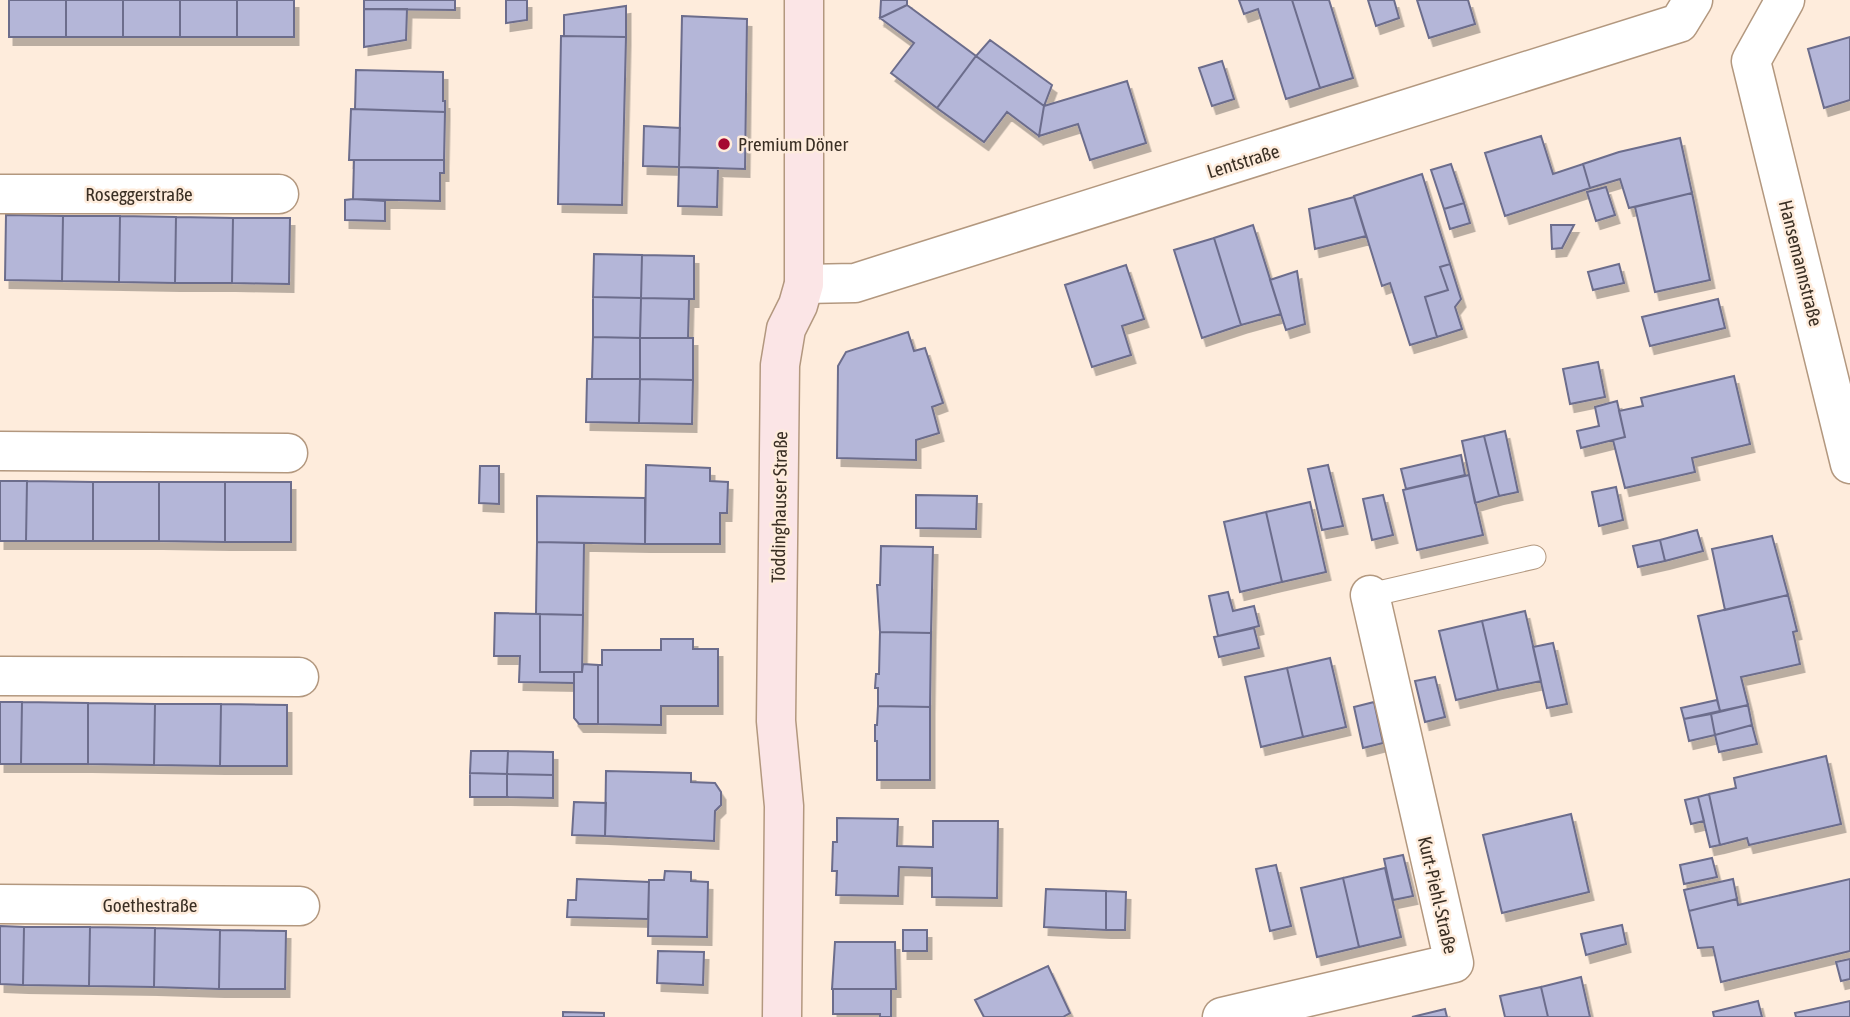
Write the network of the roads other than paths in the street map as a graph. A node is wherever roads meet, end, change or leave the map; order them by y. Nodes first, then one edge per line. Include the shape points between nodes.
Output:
1 (804, 0) edge
2 (1785, 0) edge
3 (1686, 12) edge
4 (0, 194) edge
5 (279, 194) dead end
6 (804, 284) junction
7 (0, 451) edge
8 (288, 453) dead end
9 (1850, 464) edge
10 (1534, 557) dead end
11 (1370, 595) joint
12 (0, 676) edge
13 (299, 677) dead end
14 (0, 904) edge
15 (300, 906) dead end
16 (782, 1017) edge
17 (1222, 1017) edge

1 - 6 street, Töddinghauser Straße
2 - 9 street, Hansemannstraße via 1751,61
3 - 6 street, Lentstraße via 855,283
4 - 5 street, Roseggerstraße
6 - 16 street, Töddinghauser Straße via 786,329 780,365 776,721 784,806
7 - 8 street
10 - 11 lane
11 - 17 street, Kurt-Piehl-Straße via 1454,963
12 - 13 street
14 - 15 street, Goethestraße

